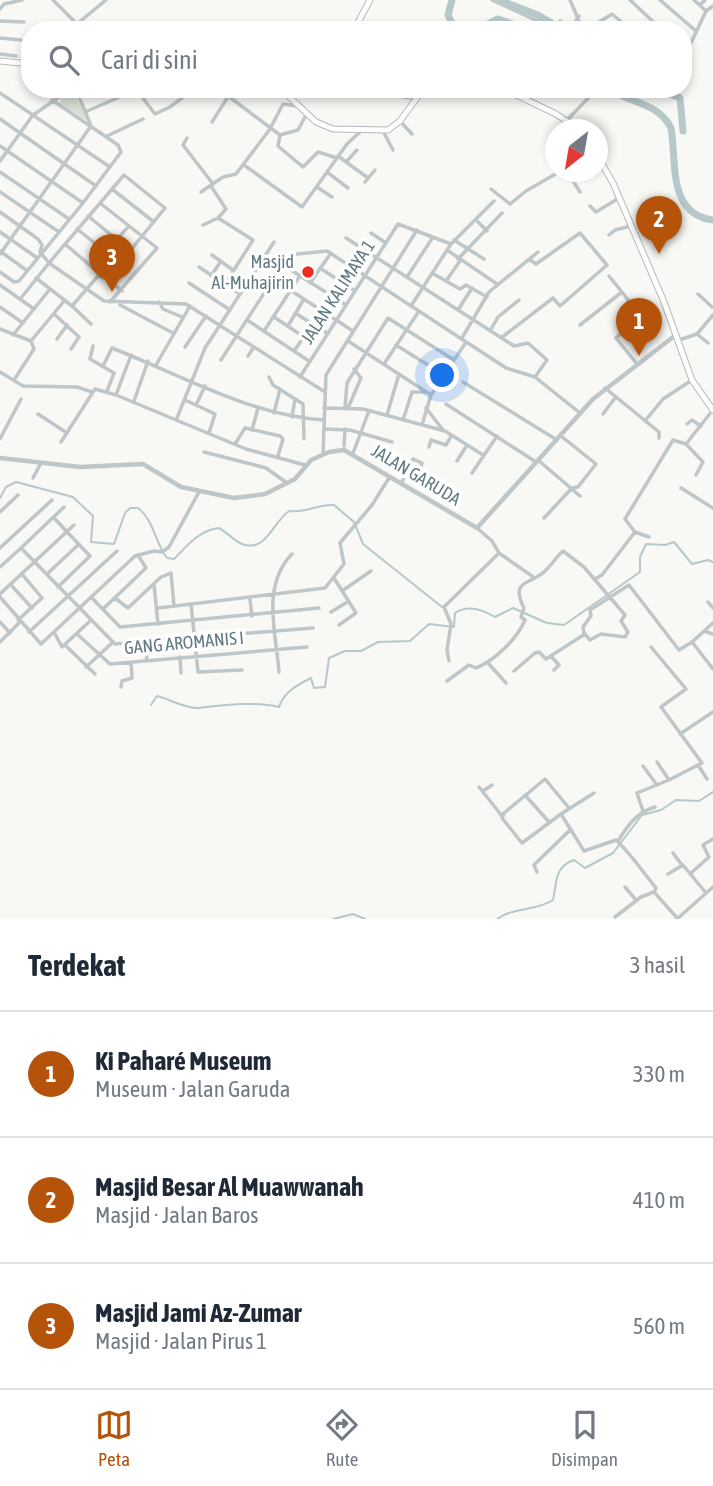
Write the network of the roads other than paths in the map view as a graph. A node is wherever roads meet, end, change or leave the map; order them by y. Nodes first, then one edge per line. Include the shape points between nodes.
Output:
1 (22, 0) edge
2 (52, 0) edge
3 (106, 0) edge
4 (370, 0) edge
5 (492, 0) edge
6 (570, 0) edge
7 (630, 0) edge
8 (660, 0) edge
9 (694, 0) edge
10 (705, 0) edge
11 (700, 5) junction
12 (713, 6) edge
13 (0, 9) edge
14 (706, 11) junction
15 (579, 16) junction
16 (0, 21) edge
17 (74, 21) edge
18 (81, 21) edge
19 (359, 21) edge
20 (544, 21) edge
21 (575, 21) edge
22 (581, 21) edge
23 (600, 21) edge
24 (620, 21) edge
25 (652, 21) edge
26 (684, 21) edge
27 (21, 22) edge
28 (692, 28) edge
29 (696, 31) junction
30 (0, 38) edge
31 (21, 40) dead end
32 (692, 42) edge
33 (0, 54) edge
34 (16, 56) dead end
35 (0, 61) edge
36 (21, 63) edge
37 (0, 93) edge
38 (56, 98) edge
39 (78, 98) edge
40 (117, 98) edge
41 (143, 98) edge
42 (184, 98) edge
43 (227, 98) edge
44 (231, 98) edge
45 (291, 98) edge
46 (417, 98) edge
47 (523, 98) edge
48 (589, 98) edge
49 (52, 100) junction
50 (299, 106) junction
51 (85, 112) junction
52 (306, 114) junction
53 (33, 115) junction
54 (143, 119) dead end
55 (566, 119) edge
56 (569, 119) edge
57 (0, 120) edge
58 (400, 121) junction
59 (212, 122) dead end
60 (91, 126) junction
61 (270, 129) junction
62 (362, 129) junction
63 (383, 131) junction
64 (20, 133) junction
65 (412, 134) dead end
66 (280, 135) junction
67 (106, 136) junction
68 (187, 138) dead end
69 (77, 145) junction
70 (0, 146) edge
71 (7, 150) junction
72 (357, 150) dead end
73 (393, 150) dead end
74 (338, 157) junction
75 (0, 161) edge
76 (347, 161) junction
77 (64, 163) junction
78 (244, 165) junction
79 (110, 167) junction
80 (375, 170) dead end
81 (0, 172) edge
82 (327, 172) junction
83 (608, 177) edge
84 (545, 180) edge
85 (51, 181) junction
86 (574, 182) edge
87 (212, 185) junction
88 (96, 186) junction
89 (317, 187) junction
90 (348, 188) dead end
91 (112, 189) junction
92 (491, 189) dead end
93 (0, 192) edge
94 (201, 192) dead end
95 (580, 192) dead end
96 (332, 197) dead end
97 (620, 198) junction
98 (39, 199) junction
99 (494, 201) dead end
100 (100, 203) junction
101 (83, 204) junction
102 (590, 206) dead end
103 (0, 212) edge
104 (30, 213) junction
105 (502, 213) dead end
106 (88, 216) junction
107 (218, 218) junction
108 (69, 219) junction
109 (476, 220) junction
110 (154, 222) junction
111 (203, 225) dead end
112 (129, 226) junction
113 (631, 226) junction
114 (20, 227) junction
115 (77, 229) junction
116 (417, 230) junction
117 (487, 231) junction
118 (0, 232) edge
119 (59, 232) junction
120 (371, 233) dead end
121 (609, 235) dead end
122 (143, 237) junction
123 (433, 237) junction
124 (346, 238) dead end
125 (117, 239) junction
126 (10, 240) junction
127 (274, 242) dead end
128 (453, 242) junction
129 (386, 243) junction
130 (65, 244) junction
131 (468, 248) junction
132 (447, 250) junction
133 (131, 251) junction
134 (331, 252) junction
135 (538, 252) dead end
136 (1, 253) edge
137 (41, 253) junction
138 (212, 255) dead end
139 (36, 257) junction
140 (376, 258) junction
141 (484, 259) dead end
142 (529, 259) junction
143 (459, 260) junction
144 (220, 261) junction
145 (48, 263) junction
146 (120, 264) junction
147 (283, 264) junction
148 (199, 267) dead end
149 (320, 268) junction
150 (392, 268) junction
151 (26, 270) junction
152 (234, 271) junction
153 (0, 272) edge
154 (432, 273) junction
155 (100, 274) junction
156 (366, 274) junction
157 (211, 276) junction
158 (300, 276) junction
159 (609, 276) dead end
160 (407, 277) junction
161 (36, 278) junction
162 (107, 279) junction
163 (249, 281) junction
164 (446, 281) junction
165 (189, 283) dead end
166 (310, 283) junction
167 (225, 284) junction
168 (0, 285) edge
169 (382, 285) junction
170 (497, 285) junction
171 (422, 288) junction
172 (472, 288) junction
173 (50, 289) junction
174 (86, 289) junction
175 (290, 290) junction
176 (122, 291) junction
177 (355, 291) junction
178 (266, 292) junction
179 (622, 292) junction
180 (240, 294) junction
181 (698, 294) dead end
182 (486, 297) junction
183 (21, 298) junction
184 (304, 299) junction
185 (65, 300) junction
186 (519, 300) dead end
187 (110, 302) junction
188 (159, 302) junction
189 (118, 303) junction
190 (346, 305) junction
191 (72, 306) junction
192 (190, 306) junction
193 (411, 306) junction
194 (713, 307) edge
195 (2, 308) edge
196 (34, 309) junction
197 (230, 310) junction
198 (458, 310) junction
199 (419, 311) junction
200 (295, 313) junction
201 (54, 314) junction
202 (713, 315) edge
203 (0, 316) edge
204 (206, 316) junction
205 (182, 317) junction
206 (274, 317) junction
207 (247, 320) junction
208 (336, 320) junction
209 (474, 320) junction
210 (23, 323) junction
211 (91, 324) dead end
212 (220, 324) junction
213 (313, 324) junction
214 (67, 325) junction
215 (580, 325) dead end
216 (288, 326) junction
217 (0, 329) edge
218 (407, 329) junction
219 (264, 331) junction
220 (353, 331) junction
221 (490, 331) junction
222 (173, 332) junction
223 (327, 333) junction
224 (697, 334) junction
225 (13, 335) junction
226 (237, 336) junction
227 (304, 337) junction
228 (678, 337) junction
229 (461, 338) junction
230 (501, 338) junction
231 (57, 339) dead end
232 (32, 341) junction
233 (347, 341) junction
234 (467, 341) junction
235 (708, 342) dead end
236 (396, 345) junction
237 (93, 346) dead end
238 (186, 347) dead end
239 (254, 347) junction
240 (71, 349) dead end
241 (294, 351) junction
242 (365, 353) junction
243 (131, 355) junction
244 (248, 356) dead end
245 (221, 360) dead end
246 (454, 360) junction
247 (148, 361) junction
248 (309, 361) junction
249 (384, 364) junction
250 (637, 364) junction
251 (156, 365) junction
252 (103, 366) junction
253 (354, 369) junction
254 (0, 372) edge
255 (399, 374) junction
256 (444, 375) junction
257 (269, 376) dead end
258 (300, 377) junction
259 (535, 377) junction
260 (325, 379) junction
261 (14, 380) junction
262 (692, 380) junction
263 (191, 381) junction
264 (463, 382) dead end
265 (205, 386) junction
266 (316, 387) junction
267 (605, 388) junction
268 (280, 390) junction
269 (107, 391) junction
270 (92, 392) junction
271 (324, 392) junction
272 (429, 393) junction
273 (116, 395) junction
274 (615, 398) junction
275 (22, 399) dead end
276 (184, 399) junction
277 (295, 399) junction
278 (134, 401) junction
279 (446, 404) dead end
280 (196, 405) junction
281 (258, 407) junction
282 (324, 408) junction
283 (346, 408) junction
284 (426, 408) junction
285 (713, 410) edge
286 (369, 411) junction
287 (274, 413) junction
288 (580, 413) junction
289 (38, 414) dead end
290 (603, 414) dead end
291 (387, 416) junction
292 (292, 417) junction
293 (177, 418) junction
294 (302, 419) junction
295 (324, 420) junction
296 (403, 420) junction
297 (645, 421) junction
298 (687, 424) dead end
299 (422, 425) junction
300 (701, 426) junction
301 (252, 429) junction
302 (324, 429) junction
303 (345, 429) junction
304 (445, 431) junction
305 (67, 433) junction
306 (209, 433) junction
307 (361, 433) junction
308 (452, 435) junction
309 (497, 436) junction
310 (559, 438) junction
311 (659, 438) dead end
312 (0, 439) edge
313 (304, 439) dead end
314 (61, 442) dead end
315 (392, 442) dead end
316 (235, 444) junction
317 (686, 444) junction
318 (467, 445) junction
319 (344, 446) dead end
320 (429, 447) dead end
321 (204, 452) dead end
322 (353, 453) junction
323 (324, 454) junction
324 (483, 455) junction
325 (278, 456) junction
326 (0, 458) edge
327 (457, 461) dead end
328 (537, 461) junction
329 (41, 463) junction
330 (305, 465) junction
331 (472, 472) dead end
332 (696, 475) dead end
333 (417, 476) dead end
334 (33, 478) dead end
335 (389, 478) junction
336 (287, 484) junction
337 (401, 484) junction
338 (572, 488) junction
339 (681, 488) dead end
340 (199, 492) junction
341 (18, 495) dead end
342 (580, 495) dead end
343 (51, 500) dead end
344 (64, 507) dead end
345 (713, 508) edge
346 (0, 512) edge
347 (53, 517) junction
348 (544, 518) dead end
349 (74, 525) dead end
350 (477, 528) junction
351 (67, 531) junction
352 (635, 532) junction
353 (649, 537) dead end
354 (79, 544) junction
355 (0, 548) edge
356 (21, 548) junction
357 (117, 551) dead end
358 (499, 553) junction
359 (138, 555) junction
360 (292, 555) dead end
361 (35, 562) junction
362 (0, 567) edge
363 (371, 571) dead end
364 (22, 574) junction
365 (47, 574) junction
366 (532, 576) junction
367 (334, 578) junction
368 (595, 579) junction
369 (154, 584) junction
370 (10, 585) junction
371 (58, 587) junction
372 (342, 591) junction
373 (272, 593) junction
374 (0, 596) edge
375 (608, 596) junction
376 (67, 597) junction
377 (91, 597) junction
378 (115, 598) junction
379 (250, 599) junction
380 (349, 601) junction
381 (708, 602) dead end
382 (191, 604) junction
383 (174, 606) junction
384 (319, 607) dead end
385 (32, 608) junction
386 (78, 608) junction
387 (158, 608) junction
388 (713, 608) edge
389 (103, 610) junction
390 (273, 612) junction
391 (331, 612) dead end
392 (252, 616) junction
393 (19, 621) junction
394 (90, 621) junction
395 (192, 621) junction
396 (0, 622) edge
397 (713, 623) edge
398 (158, 624) junction
399 (339, 625) dead end
400 (313, 628) dead end
401 (275, 631) junction
402 (704, 631) junction
403 (29, 632) junction
404 (54, 632) junction
405 (10, 633) junction
406 (77, 634) junction
407 (713, 634) edge
408 (584, 635) junction
409 (194, 638) junction
410 (0, 642) edge
411 (145, 642) junction
412 (692, 642) junction
413 (112, 643) junction
414 (65, 645) junction
415 (307, 647) dead end
416 (651, 647) dead end
417 (277, 649) junction
418 (98, 656) junction
419 (196, 656) junction
420 (551, 656) junction
421 (180, 657) junction
422 (147, 660) junction
423 (449, 661) dead end
424 (131, 662) junction
425 (488, 663) junction
426 (86, 667) junction
427 (713, 668) edge
428 (242, 670) dead end
429 (554, 670) dead end
430 (514, 671) dead end
431 (279, 672) dead end
432 (181, 673) dead end
433 (94, 674) dead end
434 (447, 681) dead end
435 (506, 683) dead end
436 (121, 687) dead end
437 (713, 712) edge
438 (680, 734) junction
439 (657, 762) dead end
440 (698, 765) junction
441 (643, 766) dead end
442 (707, 779) dead end
443 (669, 780) junction
444 (492, 785) dead end
445 (657, 785) junction
446 (594, 793) dead end
447 (525, 795) junction
448 (655, 807) dead end
449 (569, 808) junction
450 (643, 811) junction
451 (561, 814) junction
452 (502, 816) junction
453 (549, 822) junction
454 (570, 829) junction
455 (713, 839) edge
456 (619, 842) junction
457 (673, 853) dead end
458 (682, 865) junction
459 (537, 872) dead end
460 (691, 873) junction
461 (668, 874) dead end
462 (625, 887) dead end
463 (713, 887) edge
464 (654, 892) junction
465 (706, 893) junction
466 (636, 900) junction
467 (623, 919) edge
468 (678, 919) edge

1 - 13 street
2 - 17 street
3 - 18 street
4 - 19 main road
5 - 20 street
6 - 15 street
7 - 25 street
8 - 26 street
9 - 11 street
10 - 11 street
11 - 14 street
12 - 14 street
14 - 29 street
15 - 21 street
15 - 22 street
16 - 27 street
23 - 24 street via 612,14
28 - 29 street
29 - 32 street
30 - 31 street
33 - 34 street
35 - 36 main road
37 - 53 street
38 - 49 street
39 - 51 street
40 - 51 street
41 - 42 street via 155,114
43 - 59 street
44 - 61 street
45 - 50 main road
46 - 58 main road
47 - 55 main road
48 - 56 street
49 - 53 street
49 - 60 street
50 - 52 main road
50 - 61 street via 283,104
51 - 60 street
52 - 62 main road via 326,128
52 - 66 street via 298,131
53 - 64 street
53 - 69 street
54 - 67 street
57 - 64 street
58 - 63 main road
58 - 65 street
60 - 67 street
60 - 69 street
61 - 66 street
61 - 78 street
62 - 63 main road
62 - 74 street
63 - 73 street
64 - 71 street
64 - 77 street
66 - 74 street via 277,144 303,167 318,152
67 - 79 street via 121,150
68 - 87 street via 183,145
69 - 77 street
69 - 79 street
70 - 71 street
71 - 75 street
71 - 85 street
72 - 76 street
74 - 76 street
74 - 82 street
76 - 80 street via 366,180
77 - 85 street
77 - 88 street
78 - 87 street
78 - 89 street via 300,207
79 - 88 street
81 - 98 street
82 - 89 street
82 - 90 street
83 - 97 main road
84 - 92 street via 510,204
85 - 98 street
85 - 101 street
86 - 95 street
87 - 94 street
87 - 107 street via 226,208
88 - 101 street
89 - 96 street
91 - 100 street
91 - 110 street
91 - 110 street via 124,174 165,208
93 - 104 street
97 - 102 street via 596,212
97 - 113 main road
98 - 104 street
98 - 108 street
99 - 109 street
100 - 106 street
100 - 112 street
101 - 108 street
103 - 114 street
104 - 114 street
104 - 119 street
105 - 117 street
106 - 115 street
106 - 125 street
107 - 111 street
107 - 152 street via 253,239
108 - 119 street
109 - 117 street
109 - 128 street
110 - 122 street
112 - 122 street
112 - 125 street
113 - 121 street
113 - 228 main road
114 - 126 street
114 - 137 street via 41,242
115 - 130 street
115 - 146 street
116 - 123 street
116 - 129 street, JALAN KALIMAYA 1 via 401,224
116 - 150 street
117 - 131 street
118 - 126 street
119 - 137 street
120 - 129 street
122 - 133 street
122 - 176 street via 157,248
123 - 128 street
123 - 160 street
124 - 140 street
125 - 133 street
126 - 136 street
126 - 139 street
127 - 163 street
128 - 131 street
128 - 132 street
129 - 140 street, JALAN KALIMAYA 1
130 - 145 street
130 - 155 street
131 - 141 street
131 - 143 street
132 - 143 street
132 - 154 street
133 - 146 street
134 - 147 street via 294,255
134 - 149 street
134 - 156 street
135 - 142 street
136 - 151 street
137 - 139 street
137 - 145 street
138 - 144 street
139 - 151 street
140 - 150 street
140 - 156 street, JALAN KALIMAYA 1
142 - 170 street
142 - 230 street via 536,264 580,233 607,265 560,306 553,298
143 - 164 street
143 - 170 street
144 - 152 street
144 - 157 street
145 - 161 street
145 - 174 street
146 - 162 street
147 - 158 street
147 - 178 street
148 - 157 street
149 - 166 street
149 - 177 street
150 - 160 street
150 - 169 street
151 - 153 street via 15,282
152 - 167 street
154 - 164 street
154 - 171 street
155 - 162 street
155 - 174 street
156 - 169 street
156 - 177 street, JALAN KALIMAYA 1
157 - 167 street
158 - 166 street
158 - 175 street
159 - 179 street
160 - 171 street
161 - 173 street
161 - 183 street
162 - 176 street
163 - 178 street
163 - 180 street
164 - 172 street via 461,289 466,285
165 - 197 street
166 - 190 street
167 - 180 street
168 - 183 street
169 - 193 street
169 - 220 street
170 - 182 street
171 - 193 street
171 - 198 street
172 - 182 street
172 - 198 street
173 - 185 street
173 - 196 street
174 - 187 street
174 - 191 street
175 - 184 street
175 - 206 street
176 - 187 street
177 - 190 street, JALAN KALIMAYA 1
178 - 207 street
179 - 215 street
179 - 250 street via 640,316 617,338
180 - 197 street
181 - 194 street
182 - 209 street
183 - 196 street
184 - 200 street
184 - 208 street
185 - 191 street
185 - 201 street
186 - 221 street via 498,317
187 - 189 street
188 - 189 street
188 - 192 street
188 - 205 street via 163,309
189 - 222 street
190 - 208 street, JALAN KALIMAYA 1
191 - 211 street
192 - 204 street
192 - 205 street
193 - 199 street
195 - 203 street
195 - 210 street
196 - 210 street
197 - 212 street
198 - 209 street
199 - 218 street
199 - 229 street
200 - 213 street
200 - 216 street
201 - 214 street
201 - 232 street
202 - 224 street
204 - 212 street
204 - 238 street
205 - 222 street
206 - 216 street
206 - 219 street
207 - 219 street
207 - 226 street
208 - 220 street
208 - 223 street, JALAN KALIMAYA 1
209 - 221 street
209 - 229 street
210 - 225 street
212 - 226 street
212 - 263 street
213 - 223 street
213 - 227 street
214 - 231 street
214 - 240 street via 79,337
216 - 227 street
217 - 225 street
218 - 236 street
218 - 242 street via 388,318
218 - 246 street
219 - 241 street
220 - 233 street
221 - 230 street
222 - 251 street
223 - 248 street, JALAN KALIMAYA 1
224 - 228 street
224 - 235 street
225 - 232 street
226 - 239 street
226 - 245 street
227 - 241 street
228 - 250 street
228 - 262 main road
229 - 234 street
230 - 259 street via 516,347 528,343 546,358
232 - 261 street via 34,349
233 - 242 street
233 - 260 street
234 - 246 street
234 - 259 street via 511,371
236 - 249 street
236 - 256 street
237 - 252 street via 90,359
239 - 244 street
239 - 258 street
241 - 248 street
242 - 249 street
242 - 253 street
243 - 247 street
243 - 252 street via 111,348
243 - 273 street
246 - 256 street
247 - 251 street
247 - 278 street
248 - 258 street, JALAN KALIMAYA 1
249 - 255 street
250 - 267 street
251 - 263 street
252 - 269 street via 114,373
253 - 283 street via 345,386
253 - 283 street via 361,378
254 - 261 street
255 - 272 street
255 - 291 street
256 - 272 street
257 - 268 street
258 - 266 street
259 - 288 street
260 - 266 street
260 - 271 street
261 - 270 street via 28,387 77,387
262 - 285 main road
262 - 297 street via 663,399
263 - 265 street
263 - 276 street
264 - 310 street
265 - 280 street
265 - 281 street
266 - 271 street
267 - 274 street
267 - 288 street
268 - 277 street
268 - 287 street
269 - 270 street via 97,388
269 - 273 street
270 - 305 street
271 - 282 street
272 - 284 street
272 - 296 street via 412,392
273 - 278 street
274 - 290 street
274 - 297 street
275 - 312 street
276 - 280 street
276 - 293 street
277 - 292 street
277 - 294 street via 303,404
278 - 293 street
279 - 309 street
280 - 306 street via 216,415
281 - 287 street
281 - 301 street
282 - 283 street
282 - 295 street
283 - 286 street
284 - 299 street
284 - 304 street
285 - 300 street
286 - 291 street
286 - 307 street
287 - 292 street
288 - 310 street
289 - 305 street
291 - 296 street
292 - 294 street
293 - 306 street
294 - 295 street
294 - 313 street
295 - 302 street
296 - 299 street
297 - 311 street via 659,432
298 - 300 street via 692,420
299 - 304 street
300 - 317 street
301 - 316 street via 243,429
301 - 325 street via 282,436
302 - 303 street
302 - 323 street
303 - 307 street
303 - 319 street
304 - 308 street
305 - 314 street
306 - 316 street
307 - 315 street
307 - 322 street
308 - 318 street
308 - 320 street via 446,445 431,440
309 - 324 street
309 - 328 street
310 - 328 street
310 - 338 street via 596,464 578,488
316 - 325 street
317 - 332 street via 702,462
317 - 352 street via 673,439 645,483 625,519
318 - 324 street
318 - 327 street
321 - 336 street via 266,468
322 - 323 street, JALAN GARUDA
322 - 335 street, JALAN GARUDA
323 - 330 street, JALAN GARUDA
324 - 331 street
325 - 330 street
326 - 329 street, JALAN GARUDA
328 - 338 street
328 - 350 street
329 - 334 street
329 - 340 street, JALAN GARUDA via 80,467 143,464 176,485
330 - 336 street, JALAN GARUDA
333 - 337 street via 422,463 413,459
335 - 337 street, JALAN GARUDA
335 - 367 street via 340,544 344,562
336 - 340 street, JALAN GARUDA via 255,497
337 - 350 street, JALAN GARUDA
338 - 342 street
338 - 348 street
339 - 345 street
340 - 359 street via 169,547
341 - 346 street
343 - 355 street
344 - 347 street
347 - 351 street
347 - 356 street
349 - 351 street
350 - 358 street
351 - 354 street
351 - 361 street
352 - 353 street
352 - 368 street
354 - 365 street
354 - 371 street via 90,557
356 - 361 street
356 - 362 street
357 - 376 street
358 - 366 street
358 - 423 street via 444,606 451,627
359 - 377 street
359 - 378 street via 146,568
360 - 373 street via 279,571
361 - 364 street
361 - 365 street
363 - 372 street
364 - 370 street
364 - 385 street via 42,597
365 - 371 street
366 - 368 street via 542,573 564,551
366 - 425 street via 519,590 523,626
367 - 372 street
367 - 373 street via 325,588
368 - 375 street
369 - 378 street via 128,608
369 - 383 street via 172,573
369 - 387 street
370 - 374 street
370 - 385 street
371 - 376 street
372 - 380 street
373 - 379 street
373 - 390 street
374 - 393 street
375 - 408 street via 589,610
375 - 408 street via 625,615 621,622 627,636 601,634 590,640
375 - 412 street via 629,585 679,650
376 - 386 street
376 - 403 street
377 - 386 street
377 - 389 street
378 - 389 street
379 - 382 street
379 - 392 street
380 - 391 street
380 - 399 street via 356,613
381 - 388 street
382 - 383 street
382 - 395 street
383 - 387 street
384 - 390 street
385 - 393 street
386 - 394 street
386 - 404 street
387 - 398 street
389 - 398 street via 120,626
390 - 392 street
390 - 401 street
392 - 395 street
393 - 403 street
393 - 405 street
394 - 406 street
394 - 413 street
395 - 398 street
395 - 409 street
396 - 405 street
397 - 402 street
400 - 401 street
401 - 409 street
401 - 417 street
402 - 407 street
402 - 412 street
403 - 404 street via 40,644
404 - 414 street via 61,647
405 - 410 street
406 - 414 street
406 - 418 street
408 - 420 street
409 - 411 street
409 - 419 street
411 - 413 street
411 - 422 street
412 - 427 street
413 - 418 street
414 - 426 street
415 - 417 street, GANG AROMANIS I
416 - 438 street via 686,689 661,707
417 - 419 street, GANG AROMANIS I
417 - 431 street
418 - 424 street, GANG AROMANIS I via 107,664
418 - 426 street
419 - 421 street, GANG AROMANIS I
419 - 428 street via 199,673
420 - 429 street via 559,665
420 - 430 street via 544,659 537,652
421 - 422 street, GANG AROMANIS I
421 - 432 street
422 - 424 street, GANG AROMANIS I
424 - 436 street via 132,679 123,681
425 - 434 street via 476,668 469,665
425 - 435 street
426 - 433 street
437 - 438 street
438 - 440 street via 702,763
439 - 443 street
440 - 442 street
440 - 443 street
441 - 445 street
443 - 445 street
444 - 452 street via 481,789
445 - 450 street via 636,795
446 - 449 street
447 - 449 street via 548,780
447 - 452 street
447 - 453 street
448 - 450 street
449 - 451 street
450 - 456 street
451 - 453 street
451 - 454 street
452 - 453 street via 522,843
454 - 456 street via 584,851 613,839
454 - 459 street via 534,865
455 - 460 street via 703,846 709,857
456 - 464 street via 656,887
457 - 458 street
458 - 460 street
458 - 461 street
460 - 465 street
462 - 466 street
463 - 465 street
464 - 466 street
464 - 468 street
465 - 468 street
466 - 467 street via 617,915

